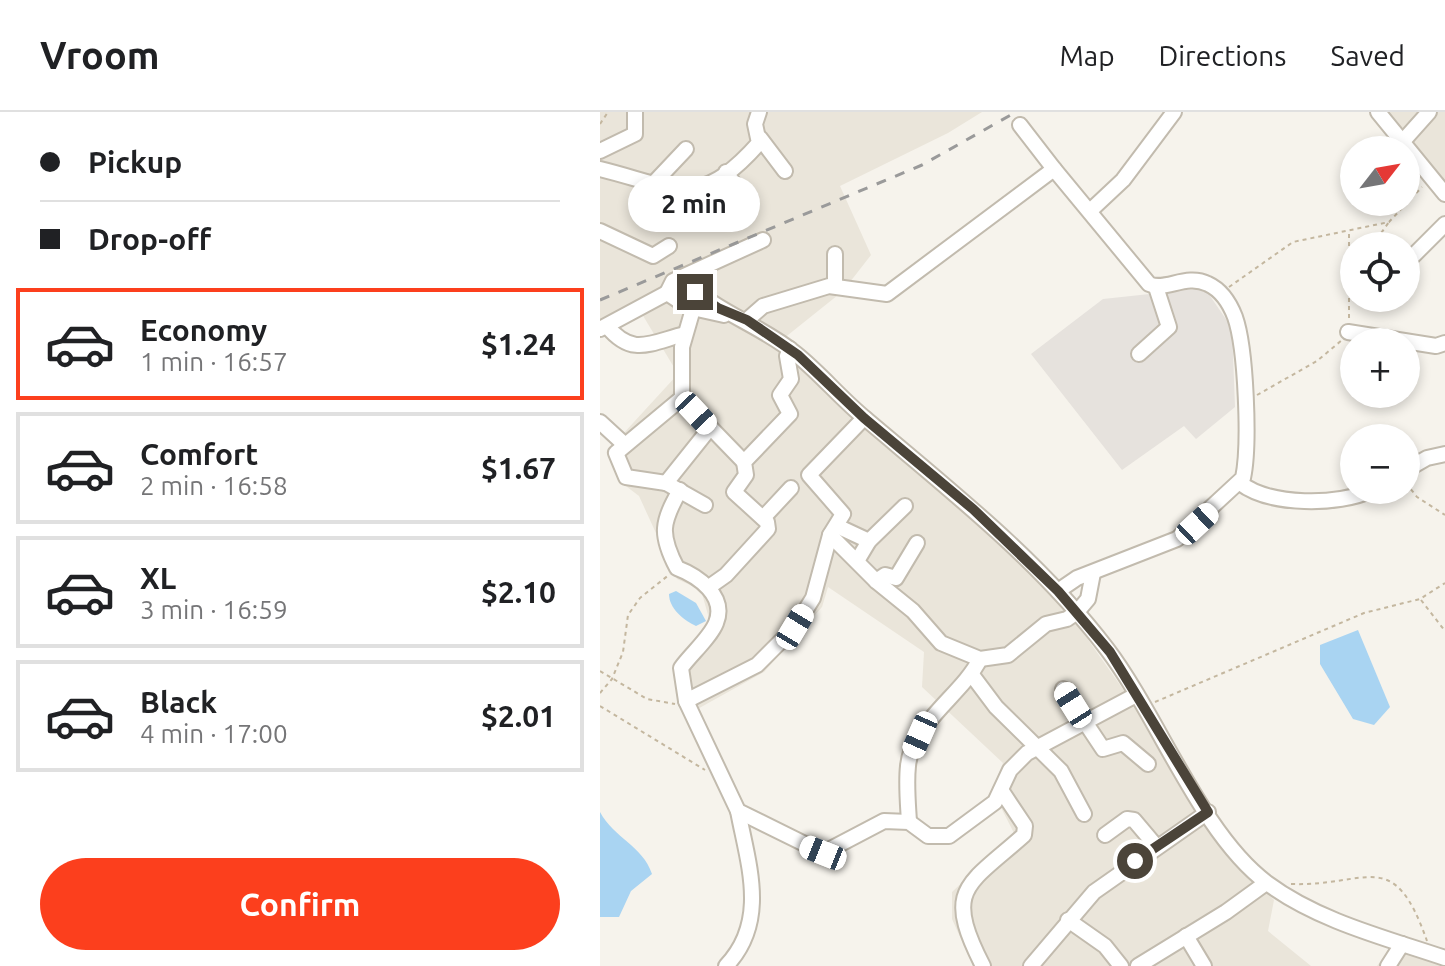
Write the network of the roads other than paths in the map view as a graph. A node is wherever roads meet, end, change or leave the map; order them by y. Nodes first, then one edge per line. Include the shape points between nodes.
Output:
1 (635, 112) edge
2 (1174, 112) edge
3 (1378, 112) edge
4 (1429, 112) edge
5 (752, 114) edge
6 (1020, 125) dead end
7 (1400, 136) edge
8 (1408, 136) edge
9 (760, 138) junction
10 (686, 149) dead end
11 (600, 151) edge
12 (1420, 162) edge
13 (600, 169) edge
14 (1054, 169) junction
15 (785, 171) dead end
16 (726, 172) junction
17 (652, 185) junction
18 (738, 190) dead end
19 (1445, 194) edge
20 (1091, 210) junction
21 (1445, 224) edge
22 (600, 231) edge
23 (763, 240) dead end
24 (669, 246) dead end
25 (1420, 249) edge
26 (835, 254) dead end
27 (682, 277) junction
28 (835, 285) junction
29 (1156, 287) junction
30 (667, 293) junction
31 (693, 309) junction
32 (727, 312) junction
33 (747, 320) junction
34 (603, 327) edge
35 (685, 334) junction
36 (1420, 343) edge
37 (1445, 343) edge
38 (790, 349) junction
39 (1139, 354) dead end
40 (682, 398) junction
41 (864, 418) junction
42 (600, 422) edge
43 (710, 428) junction
44 (624, 444) junction
45 (1445, 454) edge
46 (744, 462) junction
47 (1420, 462) edge
48 (1240, 483) junction
49 (673, 486) junction
50 (791, 488) dead end
51 (1340, 498) edge
52 (705, 505) dead end
53 (905, 506) dead end
54 (763, 518) junction
55 (834, 531) junction
56 (869, 541) junction
57 (917, 543) dead end
58 (857, 561) junction
59 (1093, 573) junction
60 (876, 581) junction
61 (709, 587) junction
62 (1058, 591) junction
63 (1077, 612) junction
64 (980, 659) junction
65 (972, 675) junction
66 (1063, 689) dead end
67 (686, 701) junction
68 (1140, 701) junction
69 (1084, 722) junction
70 (1039, 747) junction
71 (1148, 764) dead end
72 (1001, 790) junction
73 (738, 811) junction
74 (1208, 812) junction
75 (1084, 814) dead end
76 (909, 822) junction
77 (1105, 835) dead end
78 (1156, 846) junction
79 (1266, 883) junction
80 (1068, 920) junction
81 (1186, 936) junction
82 (1402, 944) junction
83 (1438, 955) edge
84 (728, 965) edge
85 (983, 966) edge
86 (1031, 966) edge
87 (1121, 966) edge
88 (1138, 966) edge
89 (1204, 966) edge
90 (1388, 966) edge

1 - 11 street via 635,134
2 - 20 street via 1123,180
3 - 7 street
4 - 8 street
5 - 9 street
6 - 14 street
9 - 15 street
9 - 16 street
10 - 17 street
12 - 19 street
13 - 17 street
14 - 20 street
14 - 28 street via 887,294
16 - 17 street via 688,191
16 - 18 street
20 - 29 street via 1140,277
21 - 25 street
22 - 24 street via 653,256
23 - 27 street
26 - 28 street
27 - 30 street via 669,285
27 - 32 street via 701,297
28 - 33 street via 763,306
29 - 39 street via 1169,327
29 - 48 street via 1193,279 1221,293 1237,325 1245,402 1245,470
30 - 31 street
30 - 34 street
31 - 32 street via 722,316
31 - 35 street
32 - 33 street
33 - 38 street
34 - 35 street via 621,343 632,345
35 - 40 street
36 - 37 street
38 - 41 street
38 - 46 street via 791,379 780,395 790,414
40 - 43 street
40 - 44 street
41 - 55 street via 809,475 843,514
41 - 62 street via 956,493
42 - 44 street
43 - 46 street
43 - 49 street
44 - 49 street via 616,453 626,477
45 - 47 street
46 - 54 street via 746,475 734,492
48 - 51 street via 1259,494
48 - 59 street via 1177,539
49 - 52 street
49 - 61 street via 663,531 677,568
50 - 54 street
53 - 56 street
54 - 61 street via 768,529
55 - 56 street
55 - 58 street
55 - 67 street via 813,598 795,627 757,665
56 - 58 street
57 - 60 street via 896,578 885,575
58 - 60 street
59 - 62 street
59 - 63 street via 1088,599
60 - 64 street via 941,643
61 - 67 street via 716,624 681,668
62 - 63 street
63 - 64 street via 1046,624 1008,655
63 - 68 street
64 - 65 street
65 - 70 street via 996,707
65 - 76 street via 920,735 908,763
66 - 69 street
67 - 73 street
68 - 69 street
68 - 74 street
69 - 70 street
69 - 71 street via 1103,749 1123,743
70 - 72 street via 1010,770
70 - 75 street via 1061,771
72 - 76 street via 995,802 949,836 928,836
72 - 85 street via 1025,826 1024,835 963,894 961,912
73 - 76 street via 823,853 884,821
73 - 84 street via 754,882 751,924
74 - 78 street
74 - 79 street
77 - 78 street via 1127,819 1134,820
78 - 80 street via 1094,892
79 - 81 street
79 - 82 street via 1327,916
80 - 86 street
80 - 87 street via 1105,946
81 - 88 street
81 - 89 street
82 - 83 street
82 - 90 street

